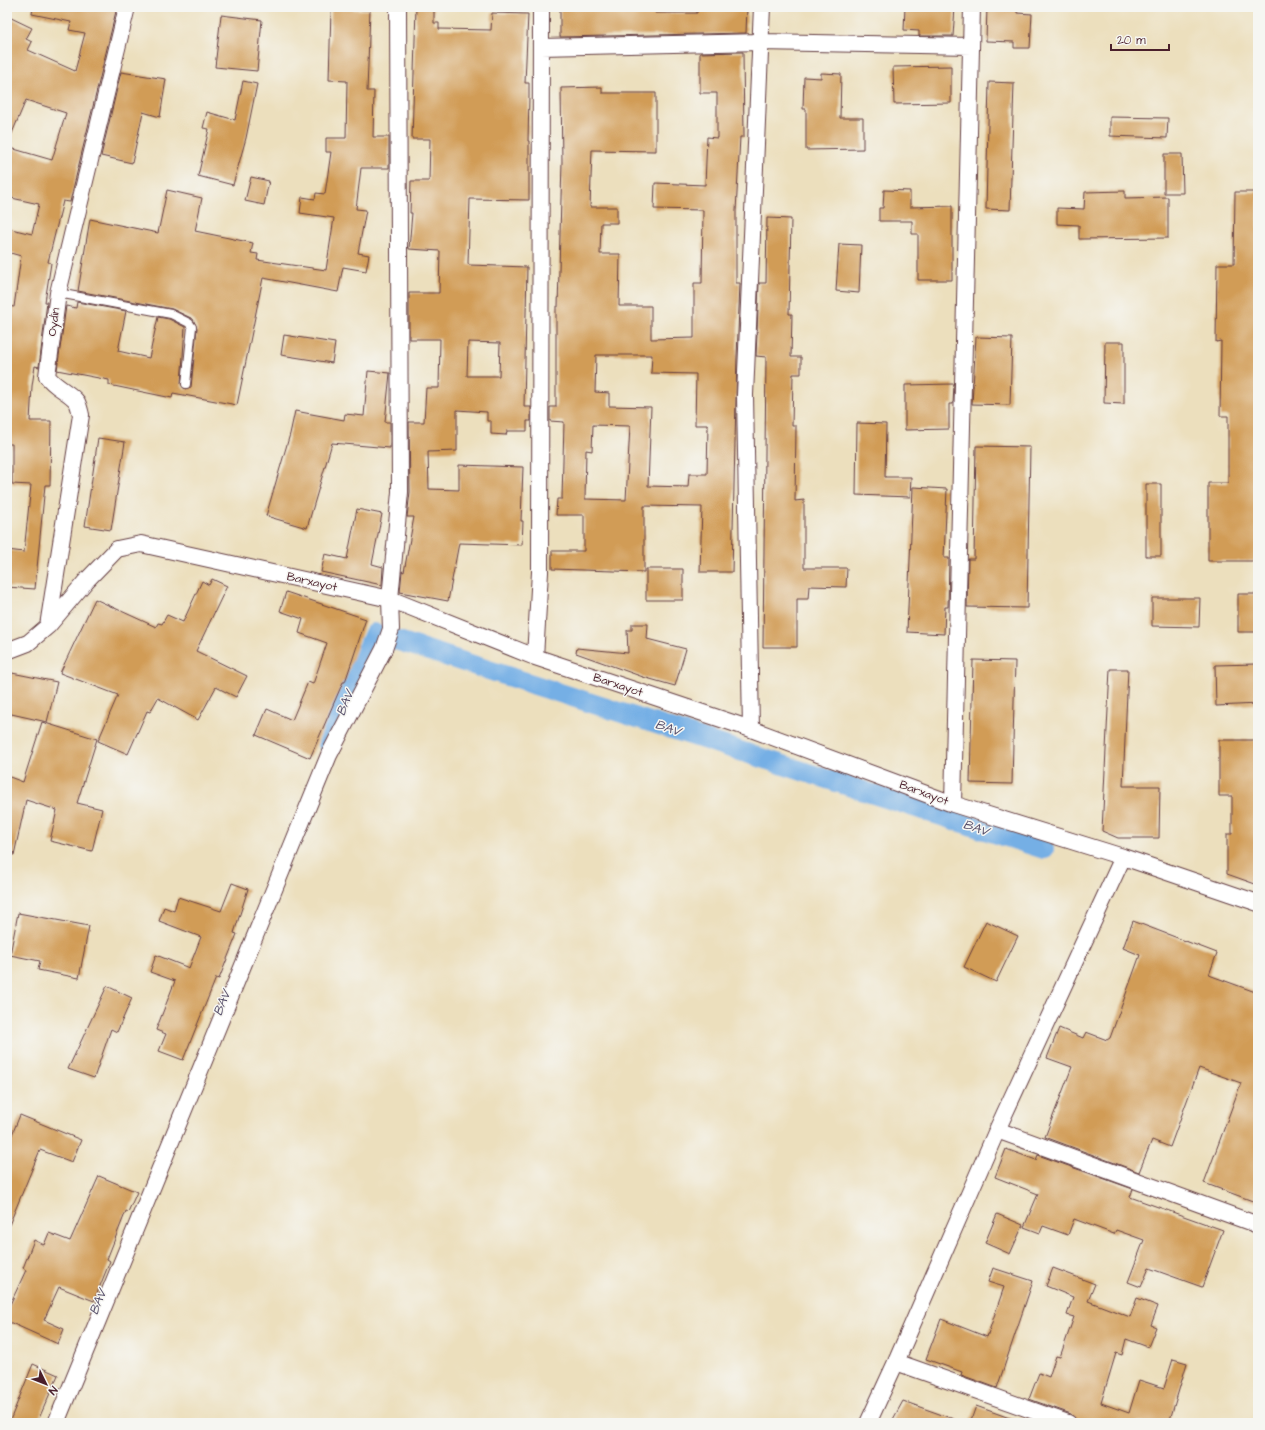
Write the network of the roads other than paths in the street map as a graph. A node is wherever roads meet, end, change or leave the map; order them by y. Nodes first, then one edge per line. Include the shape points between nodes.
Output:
1 (127, 7) edge
2 (398, 7) edge
3 (541, 7) edge
4 (762, 7) edge
5 (972, 7) edge
6 (761, 42) junction
7 (971, 46) junction
8 (541, 47) junction
9 (58, 294) junction
10 (186, 384) dead end
11 (390, 600) junction
12 (48, 626) junction
13 (7, 651) edge
14 (535, 658) junction
15 (751, 729) junction
16 (953, 804) junction
17 (1123, 857) junction
18 (1258, 903) edge
19 (997, 1130) junction
20 (1258, 1225) edge
21 (896, 1362) junction
22 (56, 1423) edge
23 (868, 1423) edge
24 (1068, 1423) edge

1 - 9 street, Oydin
2 - 11 street via 400,492
3 - 8 street
4 - 6 street
5 - 7 street
6 - 7 street
6 - 8 street
6 - 15 street via 745,395
7 - 16 street
8 - 14 street via 540,572
9 - 10 lane via 171,314 189,323 192,327
9 - 12 street, Oydin via 46,376 53,386 68,394 77,403 81,415
11 - 12 street, Barxayot via 141,544 117,549
11 - 14 street, Barxayot
11 - 22 street via 391,629 384,649 329,754
12 - 13 street, Barxayot via 28,643
14 - 15 street, Barxayot
15 - 16 street, Barxayot
16 - 17 street, Barxayot
17 - 18 street, Barxayot
17 - 19 street
19 - 20 street
19 - 21 street
21 - 23 street
21 - 24 street

